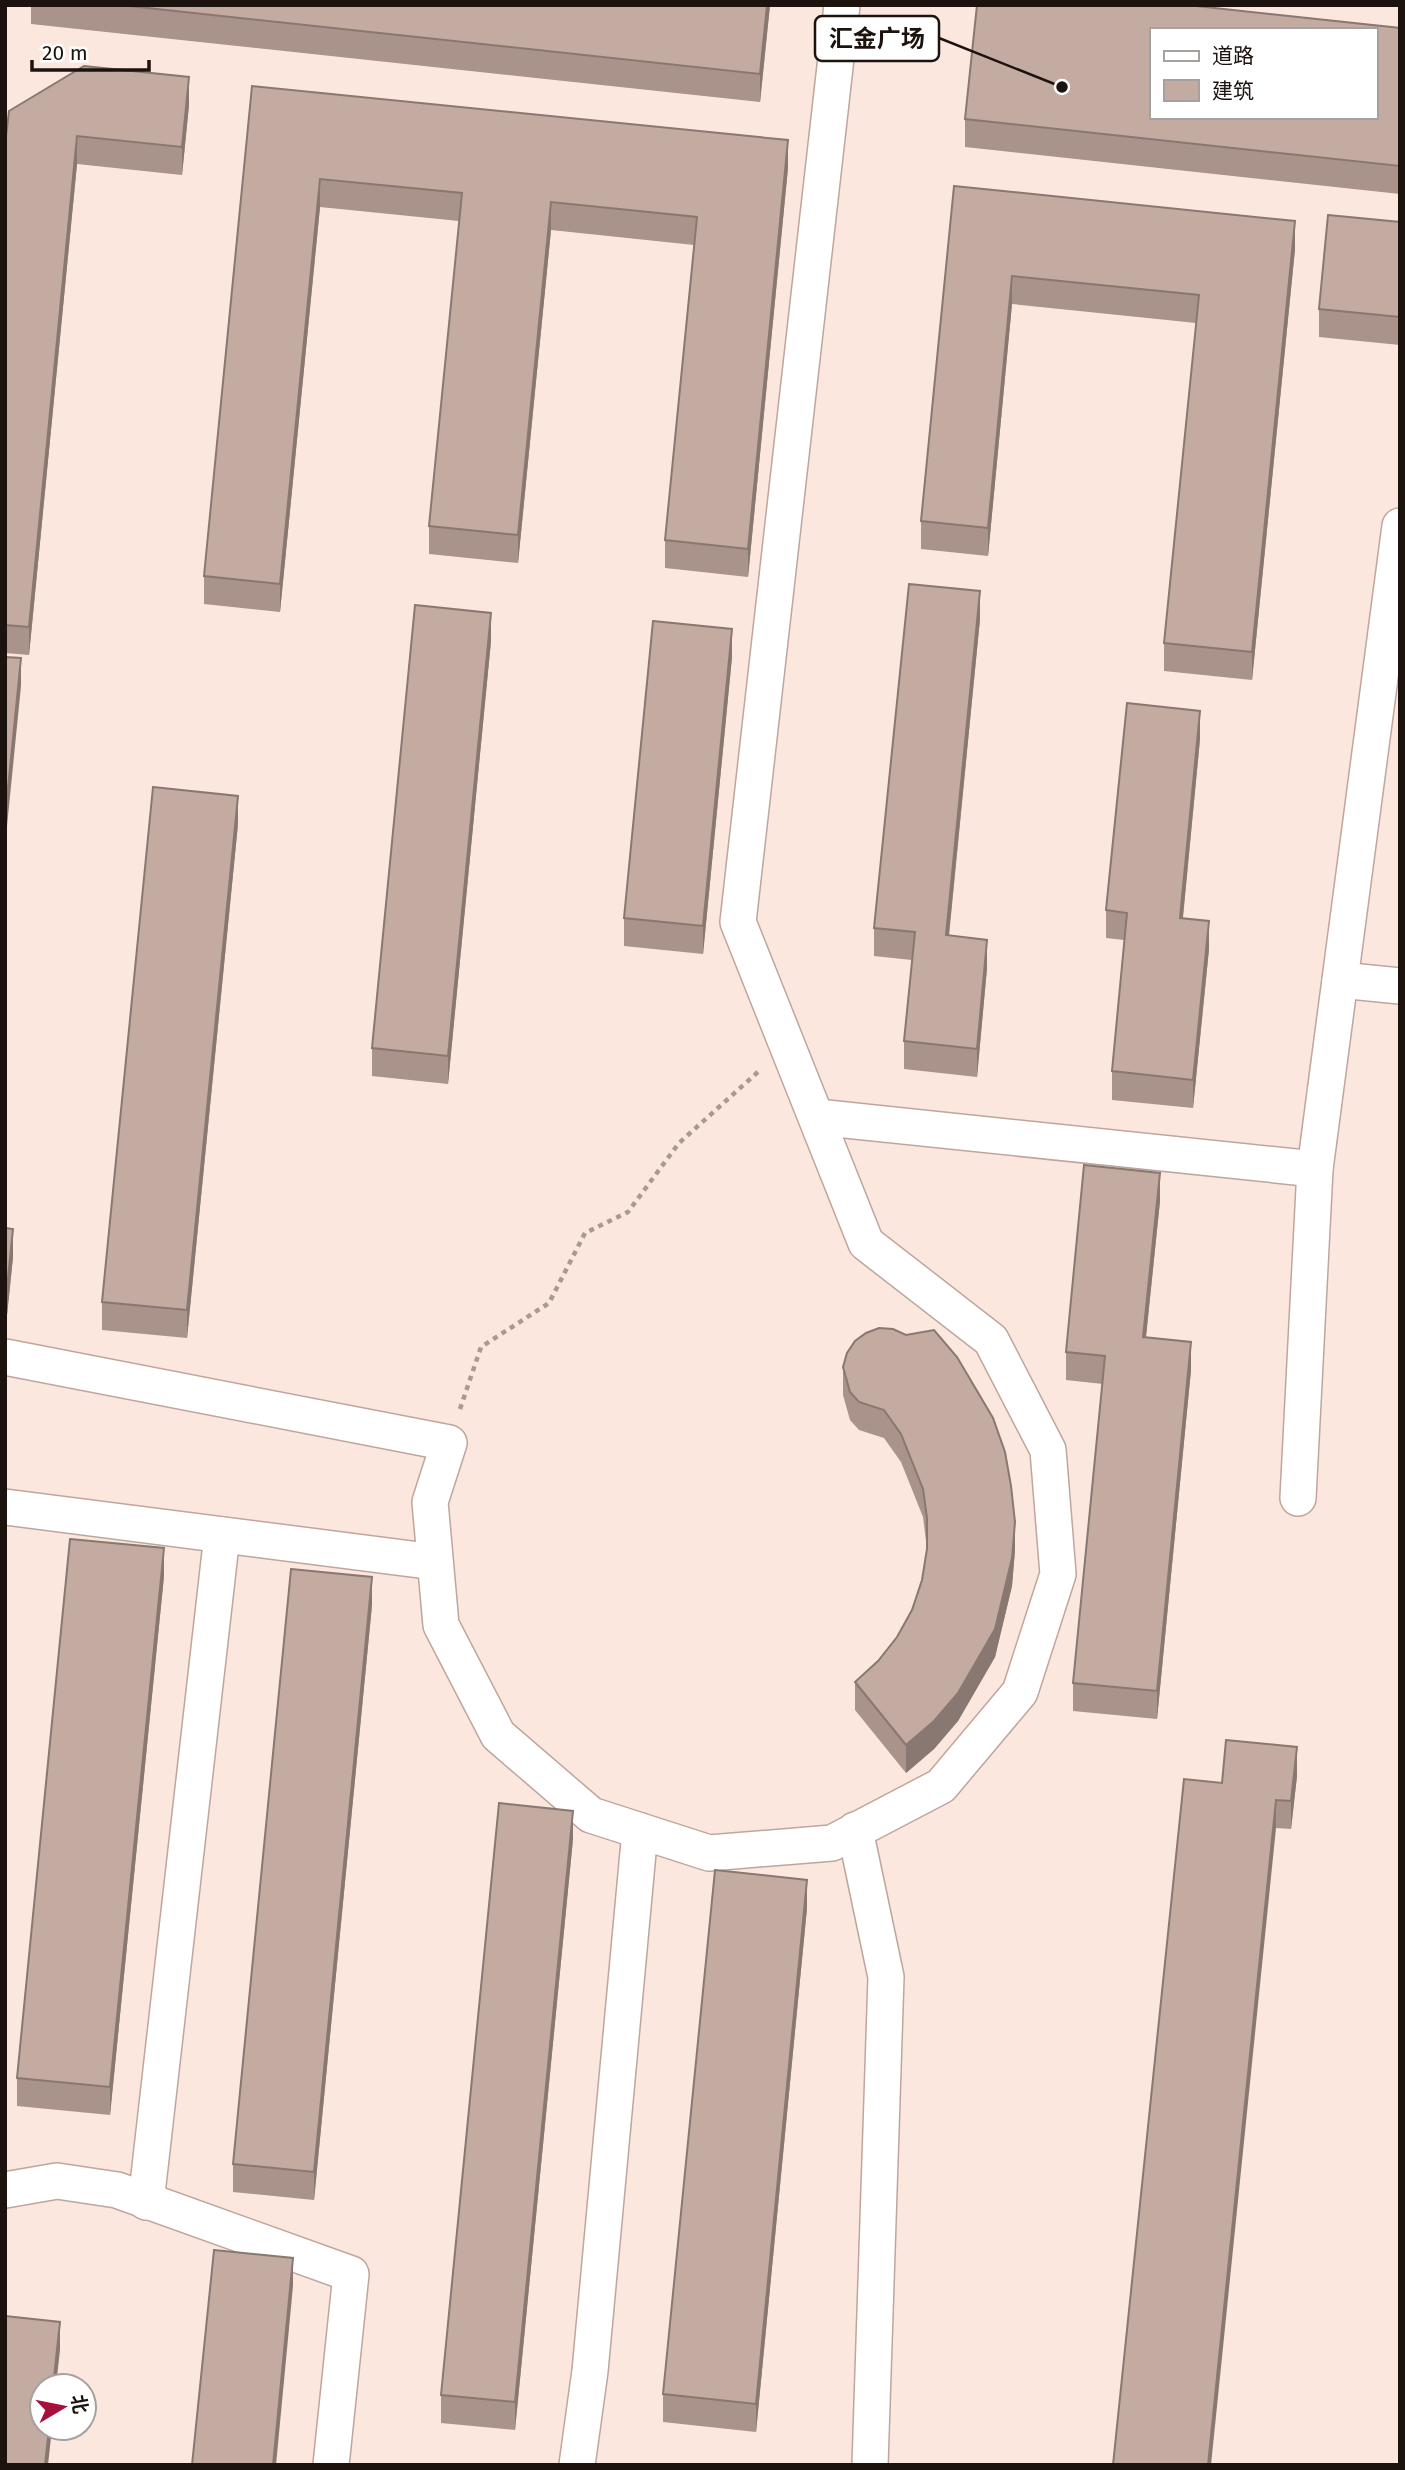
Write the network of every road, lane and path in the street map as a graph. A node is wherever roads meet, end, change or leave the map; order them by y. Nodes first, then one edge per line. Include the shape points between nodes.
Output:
1 (842, 5) edge
2 (1400, 526) edge
3 (1340, 980) junction
4 (1400, 986) edge
5 (788, 1044) junction
6 (817, 1117) junction
7 (1315, 1169) junction
8 (5, 1357) edge
9 (449, 1443) junction
10 (1297, 1498) dead end
11 (5, 1507) edge
12 (222, 1535) junction
13 (435, 1562) junction
14 (640, 1830) junction
15 (855, 1830) junction
16 (5, 2190) edge
17 (146, 2202) junction
18 (331, 2465) edge
19 (577, 2465) edge
20 (870, 2465) edge

1 - 5 street via 738,922
2 - 3 street
3 - 4 street
3 - 7 street
5 - 6 street
5 - 9 path via 679,1143 628,1212 585,1233 549,1303 481,1347
6 - 7 street
6 - 15 street via 866,1243 991,1340 1048,1450 1058,1574 1020,1692 941,1786
7 - 10 street
8 - 9 street
9 - 13 street via 430,1502
11 - 12 street
12 - 13 street
12 - 17 street
13 - 14 street via 441,1625 498,1735 591,1815
14 - 15 street via 709,1853 832,1843
14 - 19 street via 590,2371
15 - 20 street via 886,1977
16 - 17 street via 57,2181 87,2183
17 - 18 street via 351,2274

